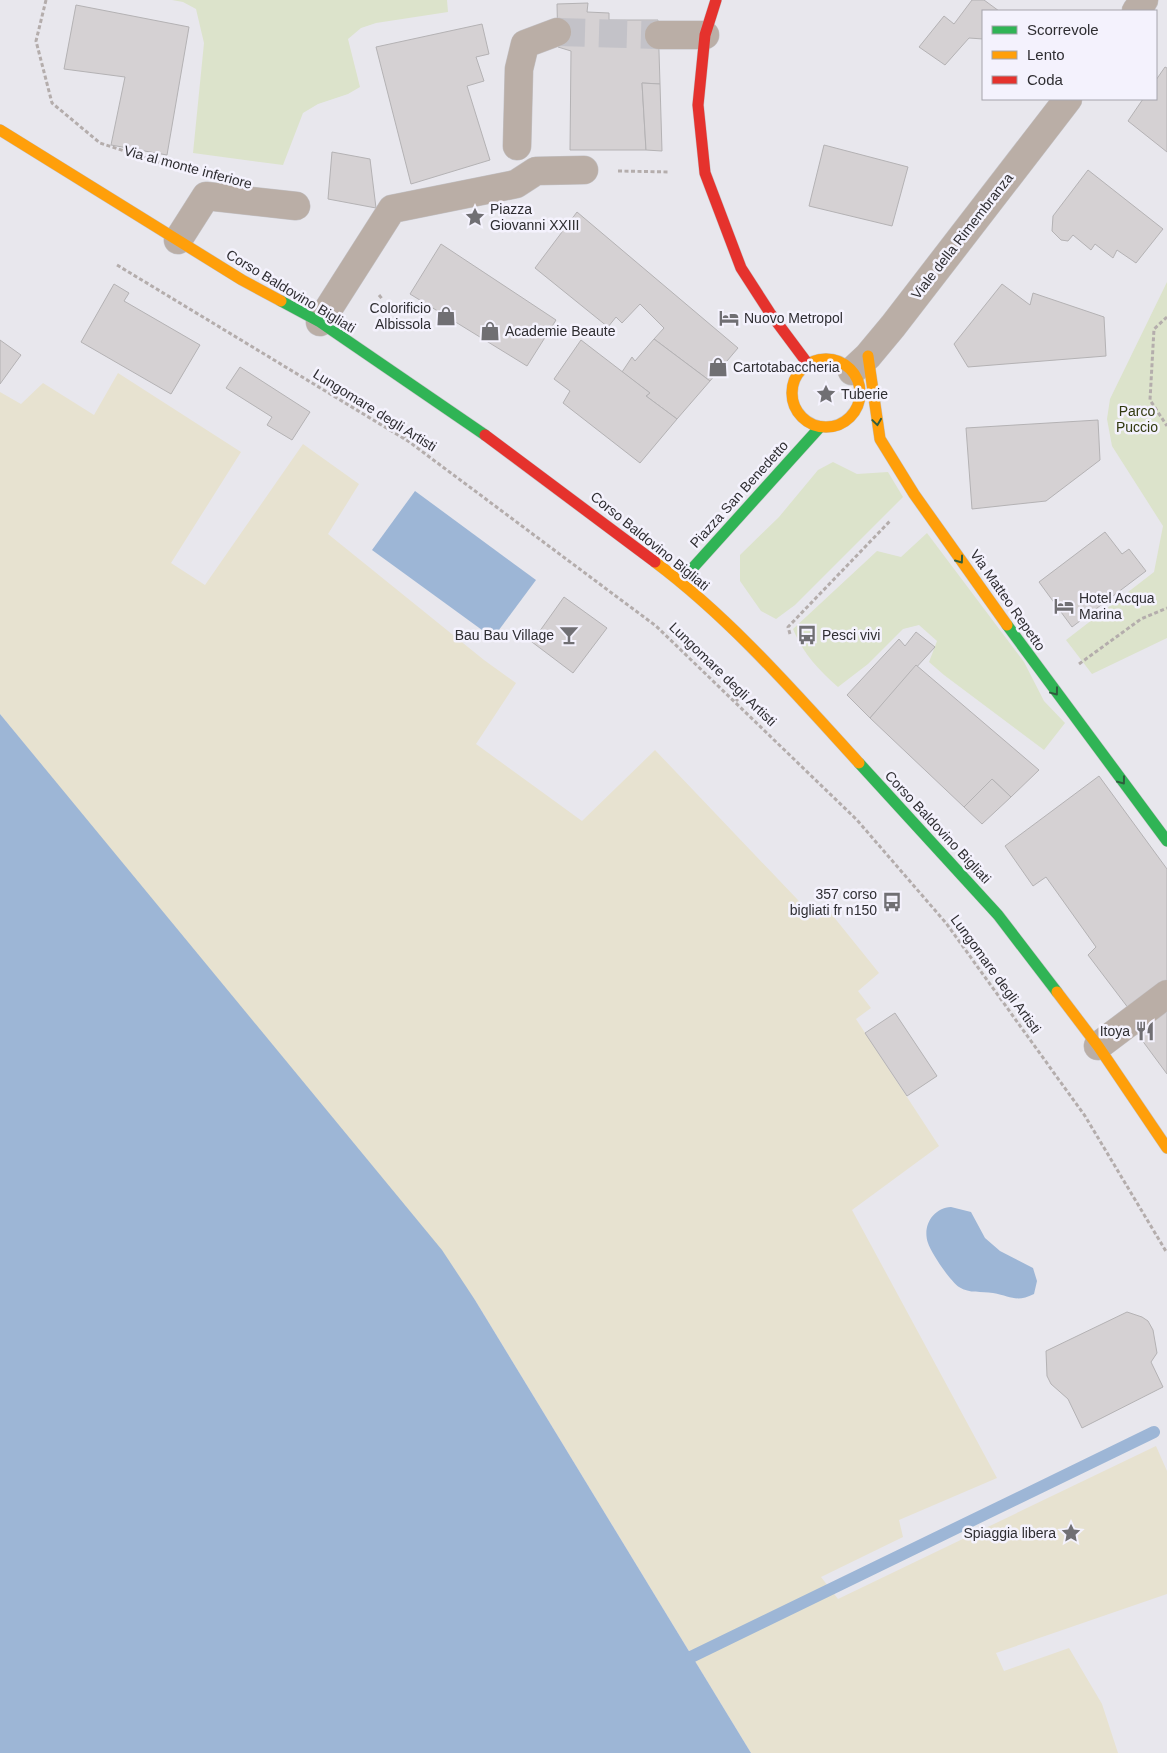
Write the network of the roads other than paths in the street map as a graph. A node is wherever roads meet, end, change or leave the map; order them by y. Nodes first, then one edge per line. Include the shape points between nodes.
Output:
1 (716, 0) edge
2 (558, 32) tunnel mouth
3 (658, 35) tunnel mouth
4 (705, 35) junction
5 (1067, 100) edge
6 (0, 130) edge
7 (517, 146) dead end
8 (584, 170) dead end
9 (296, 206) dead end
10 (178, 240) junction
11 (320, 322) junction
12 (808, 364) junction
13 (860, 364) junction
14 (820, 427) junction
15 (681, 582) junction
16 (1167, 841) edge
17 (1167, 994) edge
18 (1098, 1046) junction
19 (1167, 1148) edge

1 - 4 main road
2 - 7 street via 525,44 519,69
3 - 4 street
4 - 12 main road via 698,105 705,173 741,268
5 - 13 street, Viale della Rimembranza
6 - 10 main road, Corso Baldovino Bigliati
8 - 11 street via 536,171 516,184 392,209
9 - 10 street, Via al monte inferiore via 206,196
10 - 11 main road, Corso Baldovino Bigliati via 242,280
11 - 15 main road, Corso Baldovino Bigliati via 515,455
12 - 13 main road via 832,359 847,365
12 - 14 main road via 795,380 792,399 802,418
13 - 14 main road via 857,378 861,395 856,411 844,423
13 -> 16 main road, Via Matteo Repetto via 880,439 914,494 1050,685
14 - 15 main road, Piazza San Benedetto
15 - 18 main road, Corso Baldovino Bigliati via 770,667 998,915
17 - 18 street
18 - 19 main road, Corso Baldovino Bigliati

